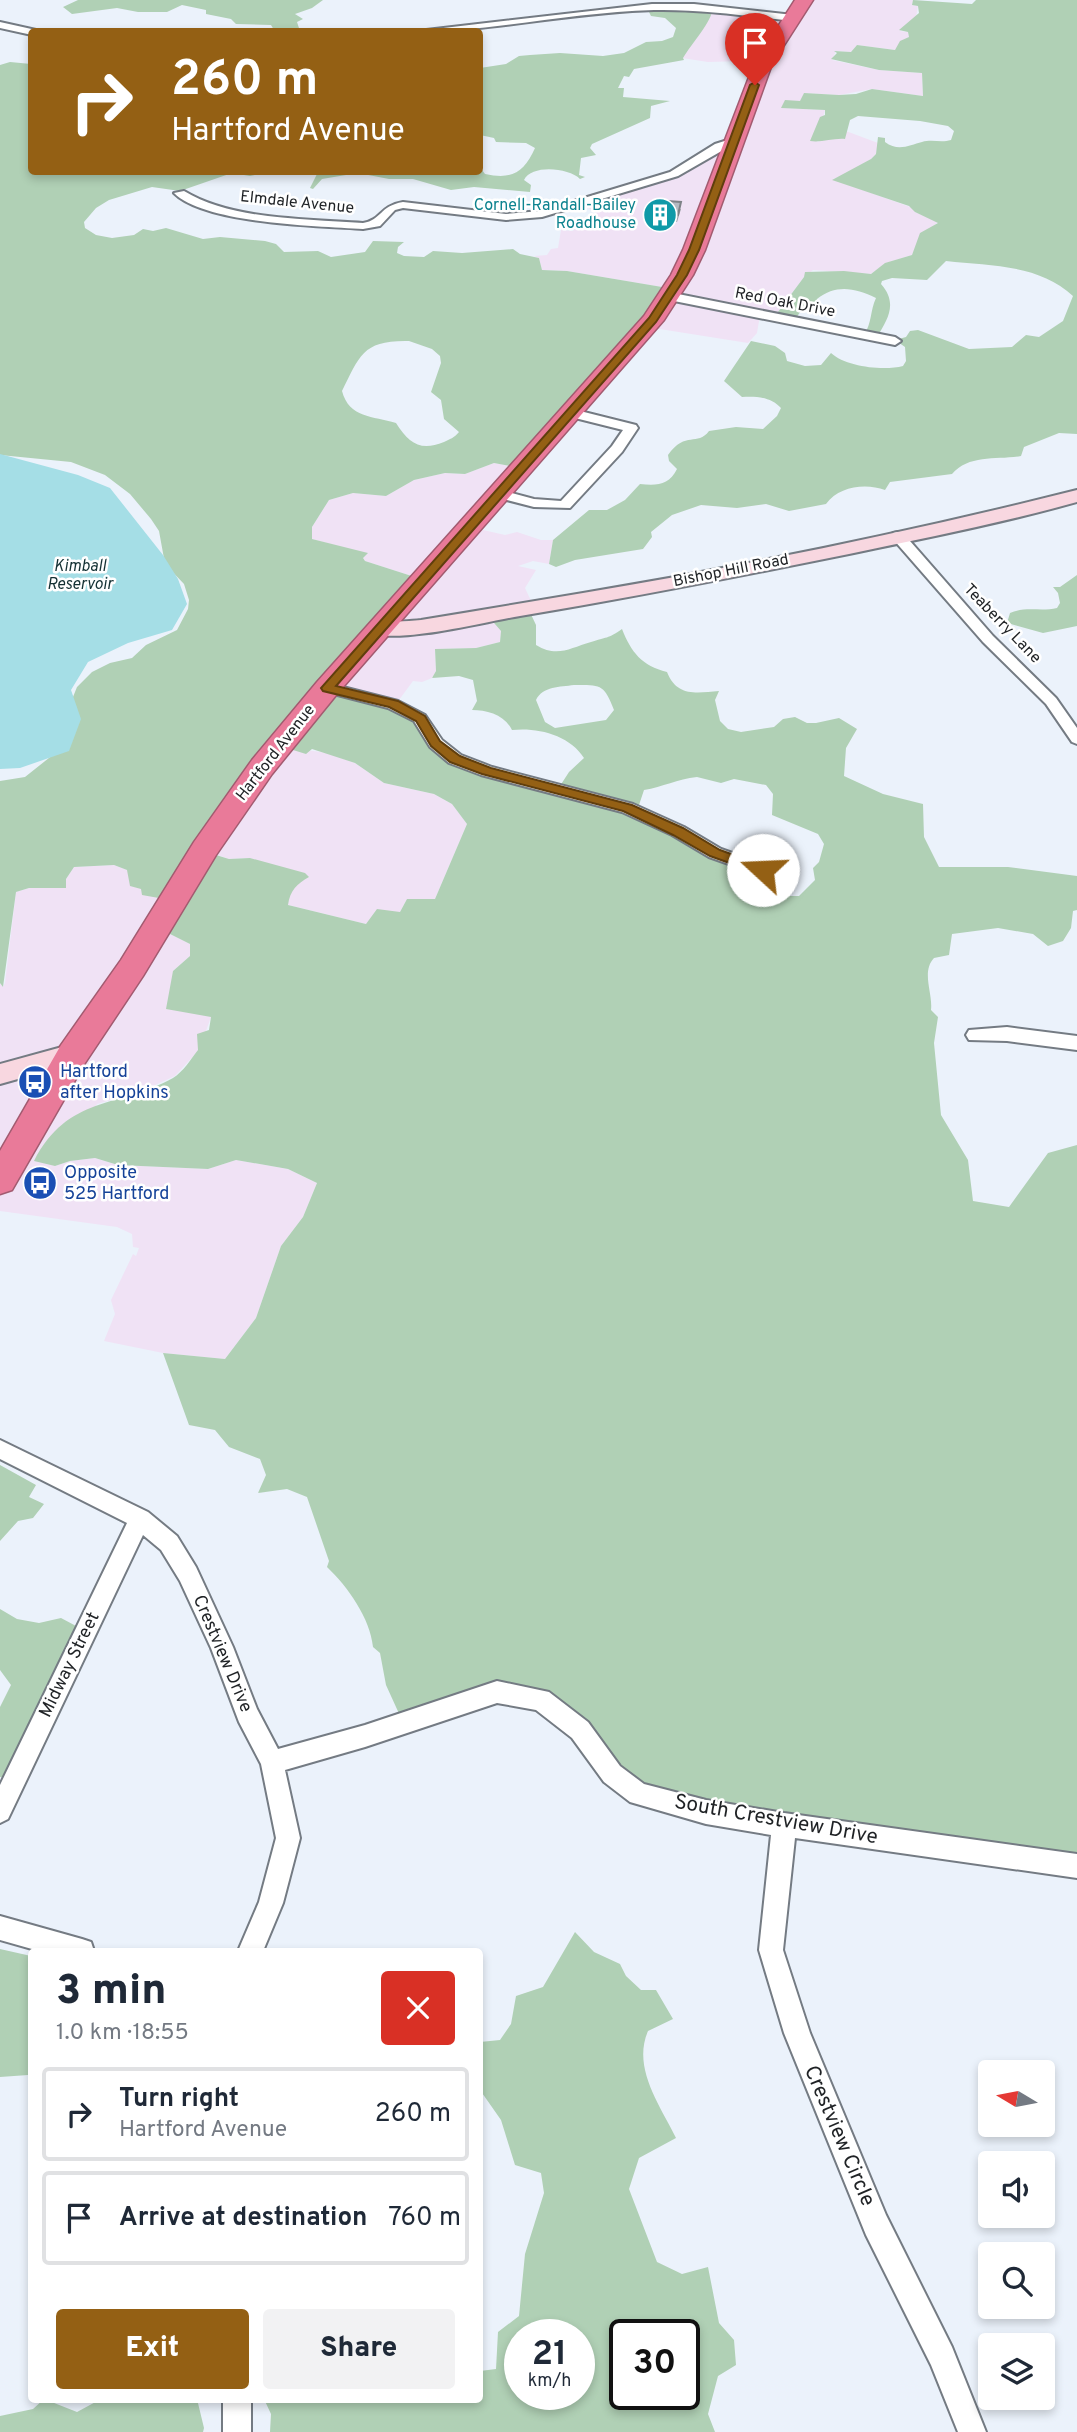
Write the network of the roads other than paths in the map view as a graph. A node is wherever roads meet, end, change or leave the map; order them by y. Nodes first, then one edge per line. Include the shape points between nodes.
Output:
1 (799, 9) edge
2 (0, 25) edge
3 (452, 28) edge
4 (28, 31) edge
5 (734, 141) junction
6 (694, 162) junction
7 (725, 167) junction
8 (180, 193) dead end
9 (668, 296) junction
10 (895, 341) dead end
11 (572, 413) junction
12 (500, 494) junction
13 (1077, 496) edge
14 (898, 536) junction
15 (381, 629) junction
16 (327, 688) junction
17 (1077, 739) edge
18 (763, 870) dead end
19 (975, 1035) dead end
20 (1077, 1043) edge
21 (74, 1054) junction
22 (0, 1074) edge
23 (0, 1181) edge
24 (0, 1449) edge
25 (140, 1519) junction
26 (272, 1762) junction
27 (0, 1811) edge
28 (785, 1825) junction
29 (1077, 1866) edge
30 (0, 1928) edge
31 (71, 1948) edge
32 (251, 1948) edge
33 (237, 2403) edge
34 (237, 2432) edge
35 (972, 2432) edge

1 - 3 street via 652,7
1 - 5 highway, Hartford Avenue via 763,64
2 - 4 street
5 - 6 street, Elmdale Avenue
5 - 7 highway, Hartford Avenue
6 - 7 street
6 - 8 street, Elmdale Avenue via 674,174 521,217 397,206 376,224 363,226 209,209
7 - 9 highway, Hartford Avenue via 694,250
9 - 10 street, Red Oak Drive
9 - 11 highway, Hartford Avenue via 653,320
11 - 12 highway, Hartford Avenue
11 - 12 street via 631,428 565,505
12 - 15 highway, Hartford Avenue
13 - 14 street, Bishop Hill Road
14 - 15 street, Bishop Hill Road via 647,588
14 - 17 street, Teaberry Lane via 988,639 1051,701
15 - 16 highway, Hartford Avenue
16 - 18 street via 393,704 420,718 436,743 455,759 627,808 715,853
16 - 21 highway, Hartford Avenue via 231,810
19 - 20 street
21 - 22 street
21 - 23 highway, Hartford Avenue
24 - 25 street, Crestview Drive
25 - 26 street, Crestview Drive via 169,1542 188,1574
25 - 27 street, Midway Street
26 - 28 street, South Crestview Drive via 497,1692 541,1700 580,1730 612,1774 638,1794 706,1812
26 - 32 street, Crestview Drive via 288,1838 271,1903
28 - 29 street, South Crestview Drive
28 - 35 street, Crestview Circle via 771,1950 774,1962 831,2120 876,2225 942,2357
30 - 31 street
33 - 34 street

